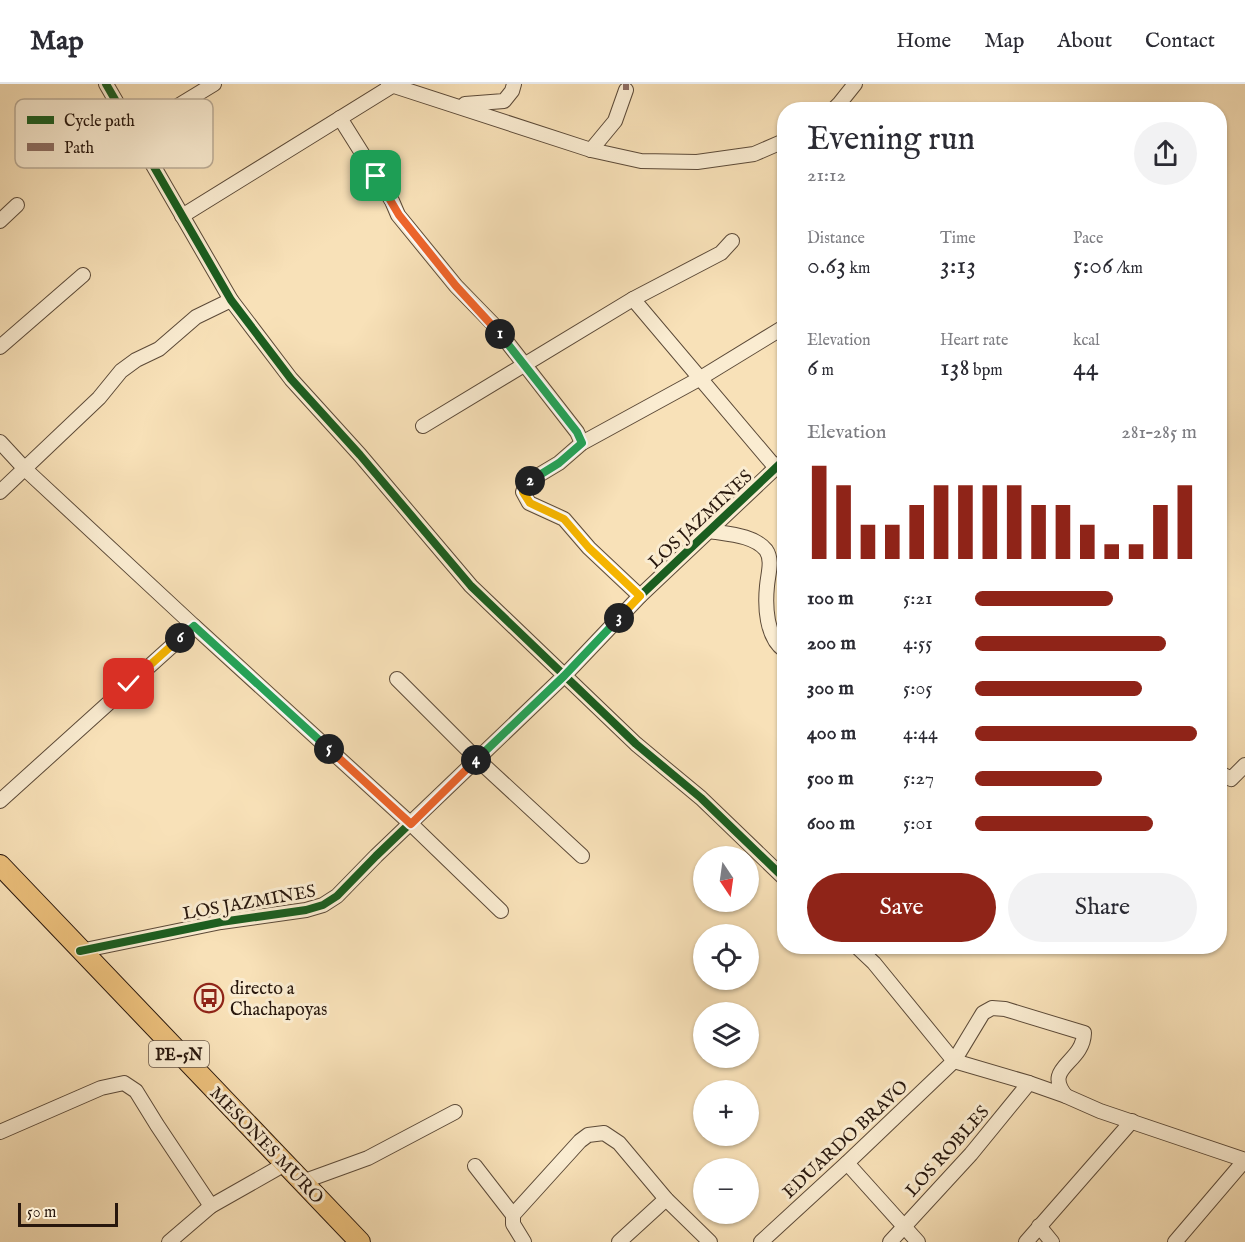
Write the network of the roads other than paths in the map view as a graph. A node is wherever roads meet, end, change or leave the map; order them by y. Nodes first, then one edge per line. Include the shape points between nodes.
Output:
1 (106, 84) edge
2 (214, 84) edge
3 (514, 84) edge
4 (855, 84) edge
5 (390, 85) edge
6 (626, 90) dead end
7 (115, 99) edge
8 (189, 99) edge
9 (841, 102) edge
10 (457, 105) junction
11 (340, 118) junction
12 (777, 144) edge
13 (591, 150) junction
14 (155, 168) edge
15 (17, 205) dead end
16 (182, 216) junction
17 (0, 221) edge
18 (732, 241) dead end
19 (83, 275) dead end
20 (633, 299) junction
21 (231, 300) junction
22 (777, 331) edge
23 (0, 347) edge
24 (523, 365) junction
25 (699, 379) junction
26 (423, 426) dead end
27 (0, 442) edge
28 (582, 443) junction
29 (777, 461) edge
30 (777, 467) edge
31 (25, 469) junction
32 (0, 492) edge
33 (710, 531) junction
34 (640, 596) junction
35 (194, 626) junction
36 (777, 640) edge
37 (564, 676) junction
38 (397, 679) dead end
39 (477, 759) junction
40 (1245, 765) edge
41 (1227, 776) edge
42 (0, 801) edge
43 (411, 824) junction
44 (582, 856) dead end
45 (0, 866) edge
46 (777, 871) edge
47 (501, 911) dead end
48 (80, 951) junction
49 (864, 954) edge
50 (954, 1061) junction
51 (1029, 1083) junction
52 (1066, 1096) junction
53 (454, 1112) dead end
54 (1132, 1121) junction
55 (0, 1132) edge
56 (1245, 1160) edge
57 (285, 1164) junction
58 (847, 1164) junction
59 (475, 1166) dead end
60 (302, 1182) junction
61 (666, 1199) junction
62 (211, 1206) junction
63 (513, 1215) junction
64 (904, 1226) junction
65 (1039, 1227) junction
66 (1178, 1241) edge
67 (169, 1242) edge
68 (360, 1242) edge
69 (524, 1242) edge
70 (620, 1242) edge
71 (710, 1242) edge
72 (761, 1242) edge
73 (890, 1242) edge
74 (918, 1242) edge
75 (1026, 1242) edge
76 (1052, 1242) edge

1 - 7 street
2 - 8 street
3 - 10 street via 504,101
4 - 9 street
5 - 10 street
5 - 11 street
6 - 13 street via 615,122
10 - 13 street
11 - 16 street
11 - 24 street via 399,215 456,286 493,324
12 - 13 street via 754,154 697,162 641,161
14 - 16 street
15 - 17 street
16 - 21 street
18 - 20 street via 721,254
19 - 23 street
20 - 24 street
20 - 25 street
21 - 31 street via 196,317 159,349 122,371
21 - 37 street via 291,379 471,586
22 - 25 street
24 - 26 street
24 - 28 street
25 - 28 street
25 - 29 street
27 - 31 street
28 - 34 street via 534,478 523,492 530,503 564,519
30 - 33 street, LOS JAZMINES
31 - 32 street
31 - 35 street
33 - 34 street, LOS JAZMINES
33 - 36 street via 752,540 766,550 770,561 767,613 770,631
34 - 37 street, LOS JAZMINES
35 - 42 street
35 - 43 street
37 - 39 street, LOS JAZMINES
37 - 46 street
38 - 39 street
39 - 43 street, LOS JAZMINES
39 - 44 street
40 - 41 street via 1232,779
43 - 47 street
43 - 48 street, LOS JAZMINES via 323,905
45 - 48 highway, MESONES MURO / PE-5N
48 - 57 highway, MESONES MURO / PE-5N
49 - 50 street
50 - 51 street
50 - 52 street, EDUARDO BRAVO via 983,1013 992,1008 1084,1033 1082,1047 1059,1074 1059,1088
50 - 58 street, EDUARDO BRAVO
51 - 52 street
51 - 64 street, LOS ROBLES via 971,1154
52 - 54 street
53 - 60 street via 369,1158
54 - 56 street
54 - 65 street
55 - 62 street via 102,1088 124,1083 136,1091
56 - 66 street
57 - 60 highway, MESONES MURO / PE-5N
57 - 62 street
58 - 64 street
58 - 72 street, EDUARDO BRAVO
59 - 63 street
60 - 68 highway, MESONES MURO / PE-5N
61 - 63 street via 619,1143 604,1133 588,1135 580,1141
61 - 70 street
61 - 71 street
62 - 67 street
63 - 69 street via 513,1224
64 - 73 street, LOS ROBLES
64 - 74 street
65 - 75 street
65 - 76 street

